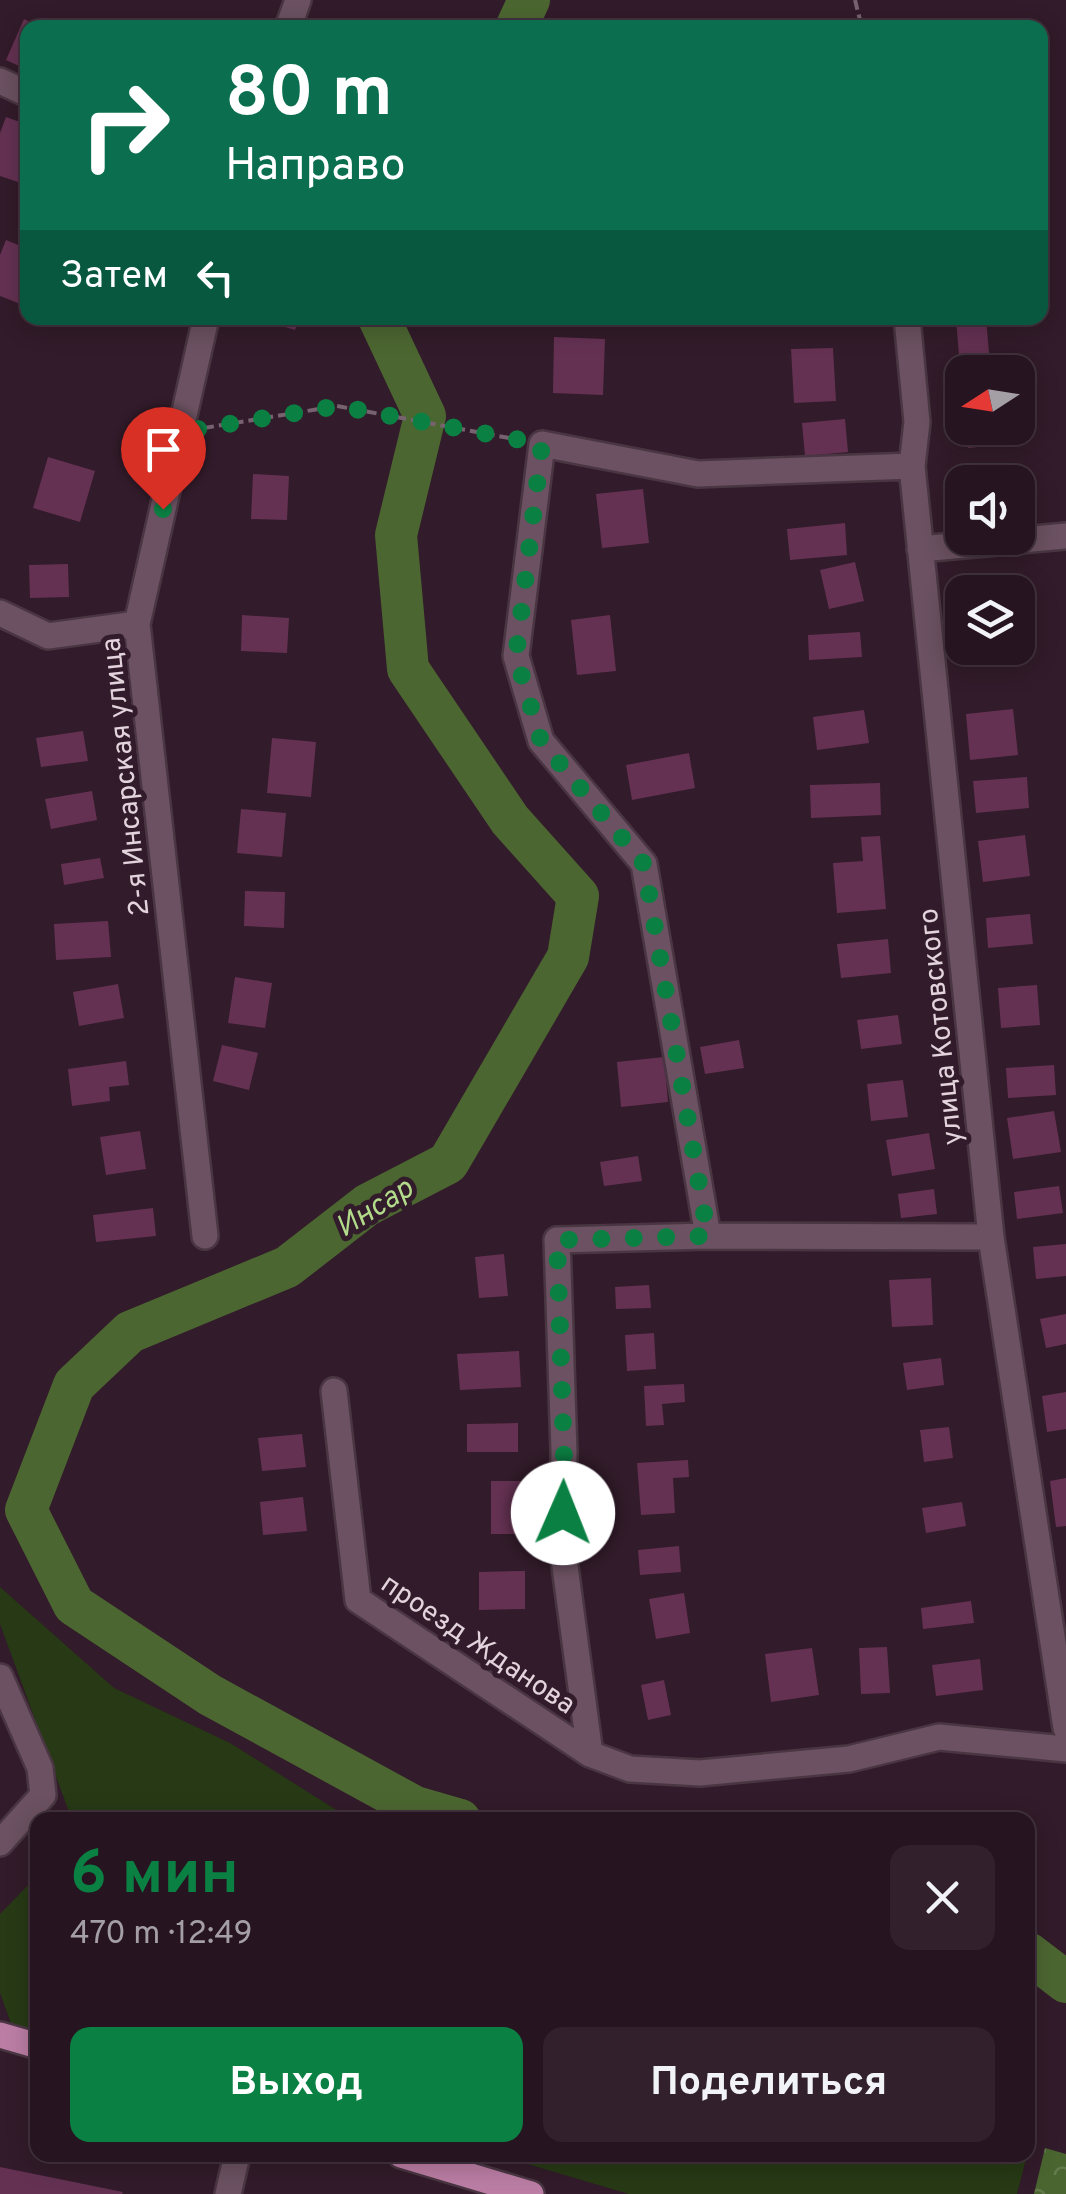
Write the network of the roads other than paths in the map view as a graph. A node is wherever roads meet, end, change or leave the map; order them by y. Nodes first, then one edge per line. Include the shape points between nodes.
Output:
1 (204, 325) edge
2 (908, 325) edge
3 (912, 466) junction
4 (1066, 536) edge
5 (920, 548) junction
6 (0, 614) edge
7 (137, 624) junction
8 (205, 1236) dead end
9 (708, 1236) junction
10 (990, 1237) junction
11 (334, 1391) dead end
12 (0, 1676) edge
13 (1066, 1728) edge
14 (1066, 1749) edge
15 (590, 1754) junction
16 (0, 1843) edge
17 (0, 2035) edge
18 (30, 2044) edge
19 (235, 2162) edge
20 (424, 2162) edge
21 (228, 2194) edge
22 (531, 2194) edge

1 - 7 street, 2-я Инсарская улица
2 - 3 street, улица Котовского via 917,422
3 - 5 street, улица Котовского
3 - 9 street via 698,474 542,444 516,656 541,741 644,864
4 - 5 street
5 - 10 street, улица Котовского
6 - 7 street via 48,636
7 - 8 street, 2-я Инсарская улица
9 - 10 street
9 - 15 street via 557,1240 562,1544
10 - 13 street, улица Котовского
11 - 15 street, проезд Жданова via 358,1600
12 - 16 street via 40,1768 43,1795
14 - 15 street, проезд Жданова via 939,1736 850,1760 700,1773 630,1769
17 - 18 main road
19 - 21 street
20 - 22 main road

